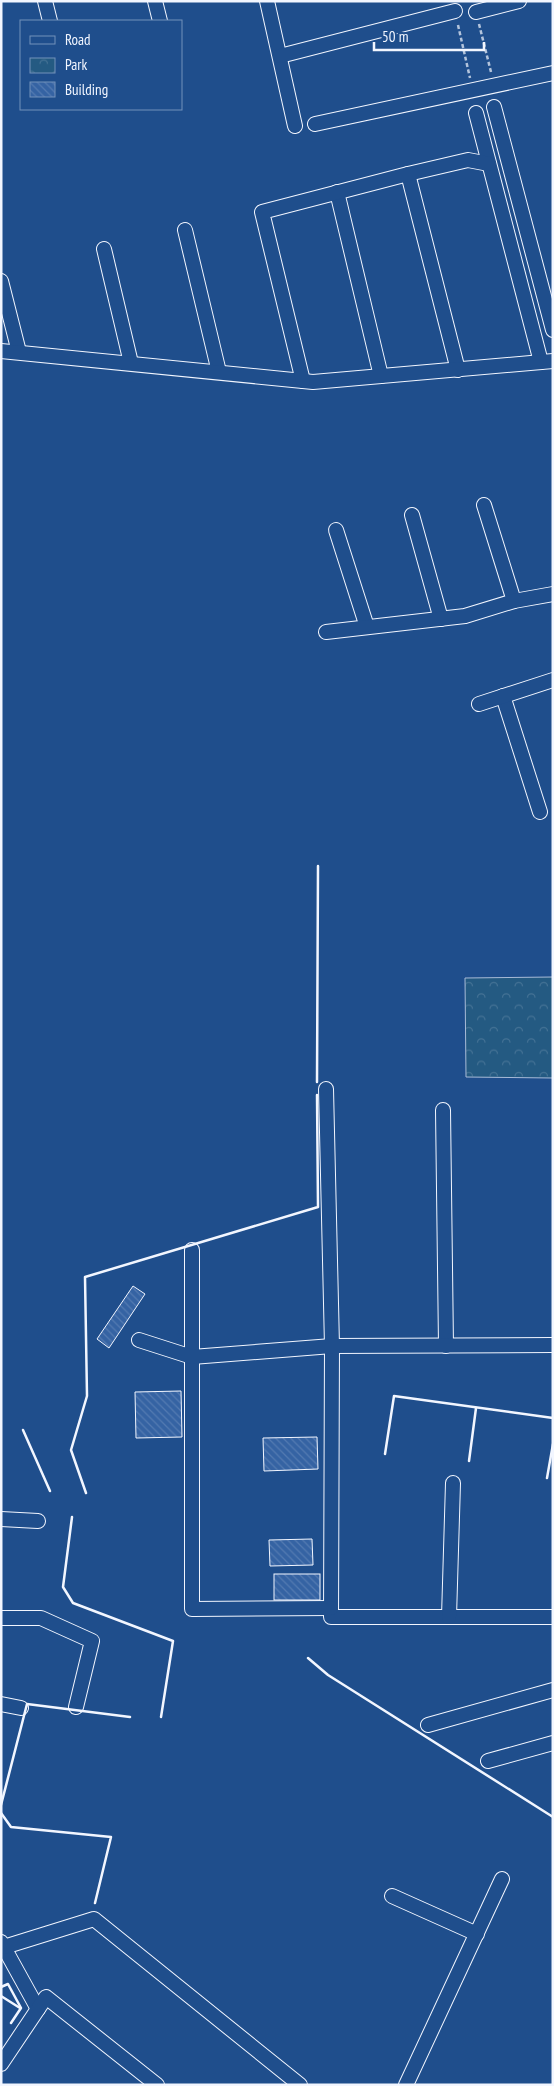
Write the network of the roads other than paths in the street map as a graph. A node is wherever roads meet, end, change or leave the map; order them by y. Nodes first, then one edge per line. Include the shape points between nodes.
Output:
1 (45, 1) edge
2 (155, 1) edge
3 (267, 1) edge
4 (519, 1) edge
5 (455, 11) road end
6 (476, 12) road end
7 (50, 20) edge
8 (160, 20) edge
9 (280, 56) junction
10 (553, 73) edge
11 (494, 107) dead end
12 (476, 113) dead end
13 (314, 124) dead end
14 (295, 126) dead end
15 (489, 164) junction
16 (408, 174) junction
17 (336, 192) junction
18 (185, 230) dead end
19 (104, 249) dead end
20 (1, 281) edge
21 (553, 330) edge
22 (1, 350) edge
23 (19, 352) junction
24 (547, 362) edge
25 (131, 363) junction
26 (458, 370) junction
27 (219, 372) junction
28 (381, 376) junction
29 (303, 381) junction
30 (484, 505) dead end
31 (412, 515) dead end
32 (336, 530) dead end
33 (553, 594) edge
34 (514, 602) junction
35 (441, 619) junction
36 (367, 627) junction
37 (326, 632) dead end
38 (553, 680) edge
39 (503, 696) junction
40 (479, 704) dead end
41 (540, 812) dead end
42 (326, 1089) dead end
43 (443, 1110) dead end
44 (192, 1250) dead end
45 (139, 1340) dead end
46 (553, 1345) edge
47 (332, 1346) junction
48 (446, 1346) junction
49 (192, 1357) junction
50 (453, 1483) dead end
51 (1, 1519) edge
52 (38, 1521) dead end
53 (331, 1608) junction
54 (449, 1617) junction
55 (553, 1617) edge
56 (1, 1618) edge
57 (553, 1690) edge
58 (1, 1704) edge
59 (76, 1707) dead end
60 (21, 1708) dead end
61 (428, 1725) dead end
62 (553, 1743) edge
63 (488, 1761) dead end
64 (502, 1879) dead end
65 (392, 1896) dead end
66 (477, 1934) junction
67 (3, 1945) edge
68 (38, 2009) junction
69 (1, 2064) edge
70 (157, 2085) edge
71 (300, 2085) edge
72 (406, 2085) edge

1 - 7 street
2 - 8 street
3 - 9 street
4 - 6 street
5 - 9 street
9 - 14 street
10 - 13 street
11 - 21 street
12 - 15 street
15 - 16 street via 468,160
15 - 24 street
16 - 17 street
16 - 26 street
17 - 28 street
17 - 29 street via 262,212
18 - 27 street
19 - 25 street
20 - 23 street
22 - 23 street
23 - 25 street
24 - 26 street
25 - 27 street
26 - 28 street
27 - 29 street
28 - 29 street
30 - 34 street
31 - 35 street
32 - 36 street
33 - 34 street
34 - 35 street via 465,616
35 - 36 street
36 - 37 street
38 - 39 street
39 - 40 street
39 - 41 street
42 - 47 street
43 - 48 street
44 - 49 street
45 - 49 street
46 - 48 street
47 - 48 street
47 - 49 street
47 - 53 street
49 - 53 street via 192,1609
50 - 54 street
51 - 52 street
53 - 54 street via 331,1618
54 - 55 street
56 - 59 street via 42,1618 92,1641
57 - 61 street
58 - 60 street
62 - 63 street
64 - 66 street
65 - 66 street
66 - 72 street
67 - 68 street
67 - 71 street via 94,1920
68 - 69 street
68 - 70 street via 46,1997

